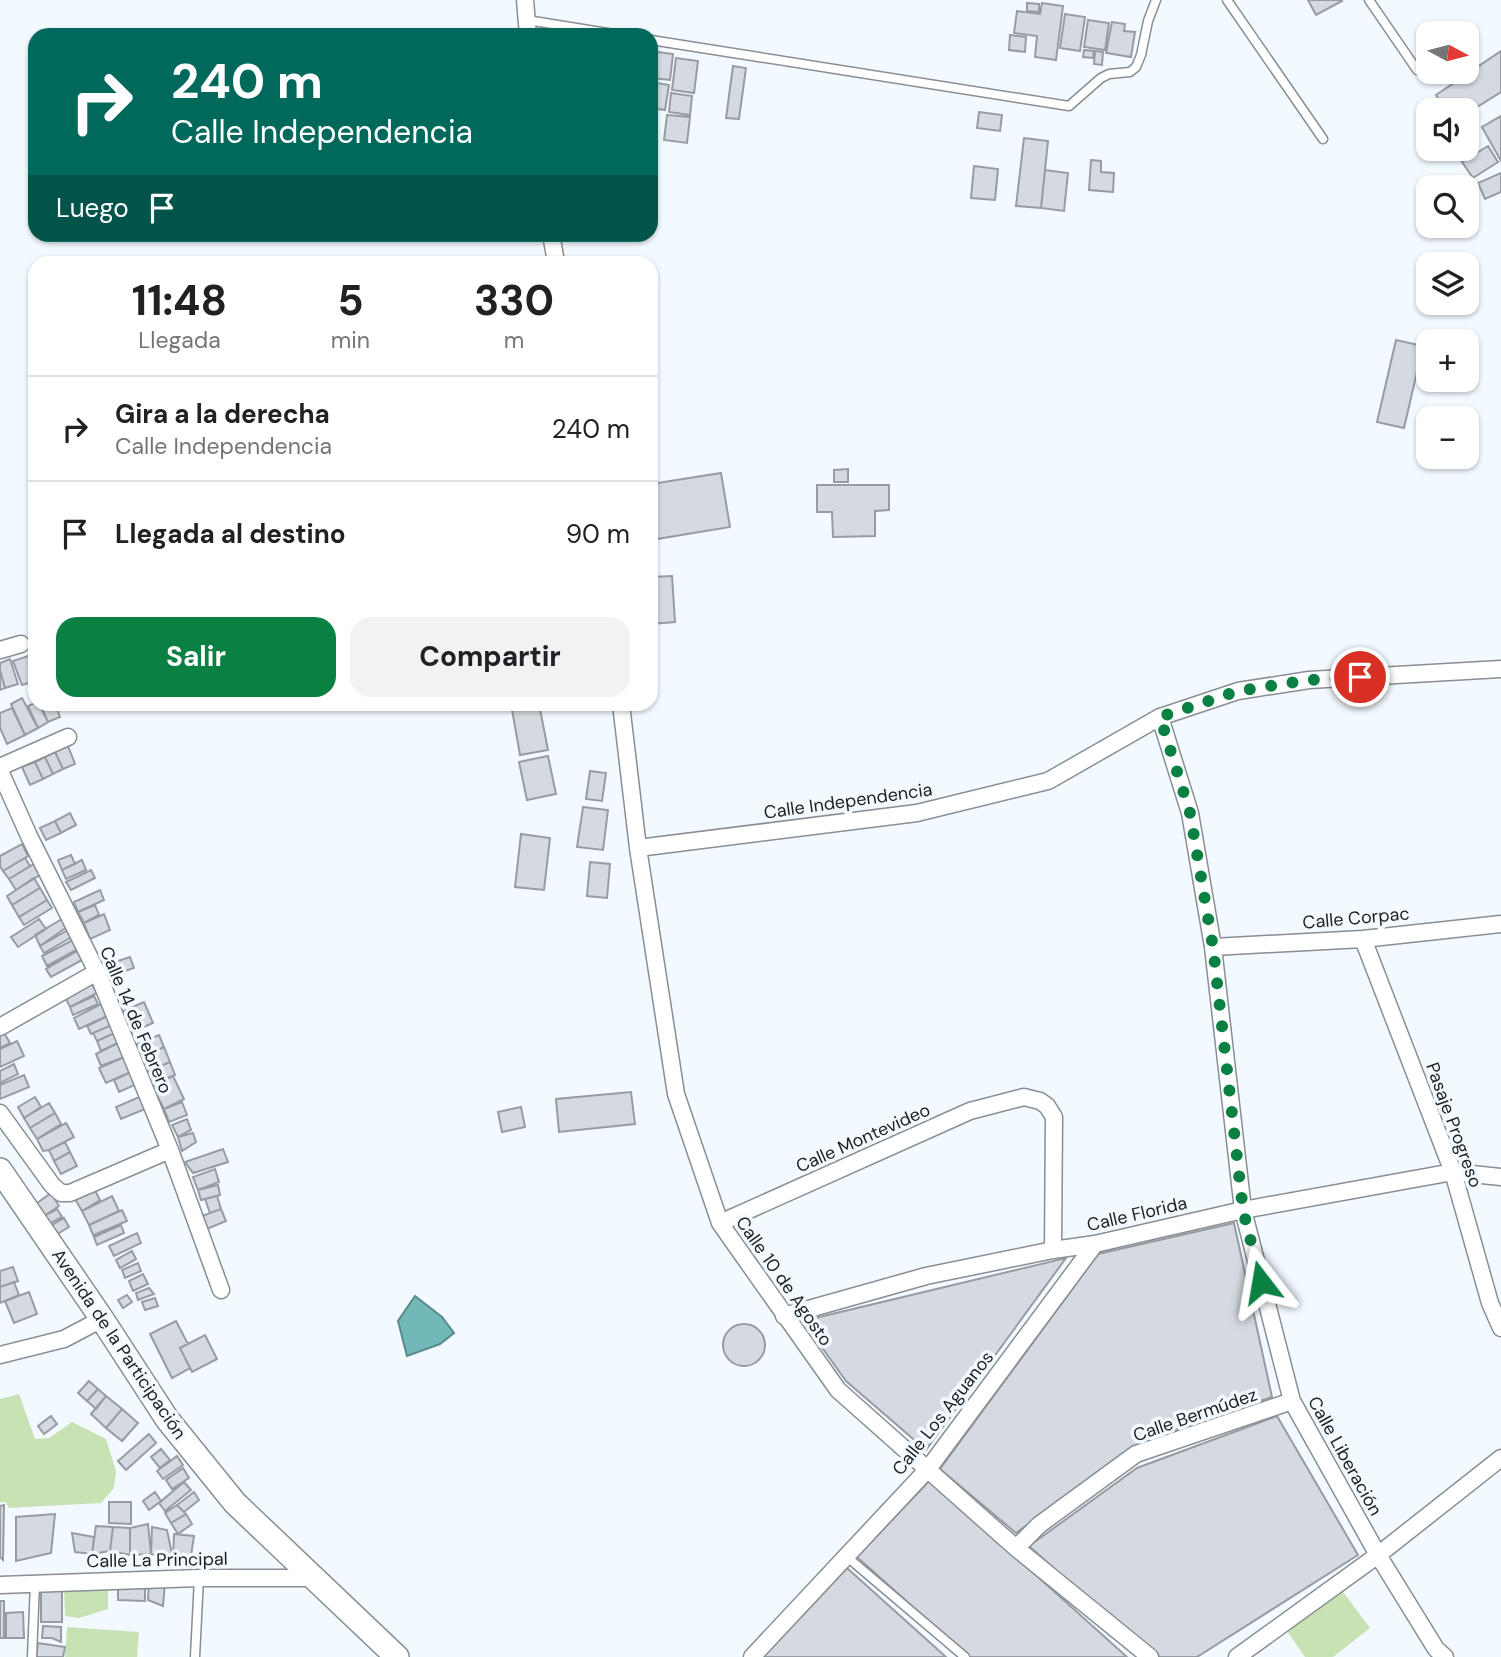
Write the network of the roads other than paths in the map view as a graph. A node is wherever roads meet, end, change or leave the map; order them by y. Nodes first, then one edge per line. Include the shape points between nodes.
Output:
1 (525, 0) edge
2 (1157, 0) edge
3 (1227, 0) edge
4 (1369, 0) edge
5 (527, 28) edge
6 (658, 41) edge
7 (1416, 69) edge
8 (1323, 139) dead end
9 (21, 644) dead end
10 (0, 650) edge
11 (1501, 669) edge
12 (622, 711) edge
13 (1160, 717) junction
14 (68, 737) dead end
15 (0, 769) edge
16 (638, 848) junction
17 (1501, 924) edge
18 (1363, 939) junction
19 (1213, 947) junction
20 (97, 972) junction
21 (0, 1027) edge
22 (0, 1113) edge
23 (170, 1150) junction
24 (0, 1170) edge
25 (1453, 1172) junction
26 (1501, 1177) edge
27 (1243, 1210) junction
28 (720, 1223) junction
29 (1095, 1244) junction
30 (1054, 1250) junction
31 (220, 1290) dead end
32 (784, 1315) junction
33 (102, 1319) junction
34 (1501, 1328) edge
35 (0, 1355) edge
36 (1292, 1401) junction
37 (1501, 1458) edge
38 (928, 1469) junction
39 (1016, 1548) junction
40 (1378, 1555) junction
41 (846, 1556) junction
42 (199, 1578) junction
43 (315, 1578) junction
44 (35, 1583) junction
45 (0, 1585) edge
46 (32, 1657) edge
47 (195, 1657) edge
48 (397, 1657) edge
49 (752, 1657) edge
50 (965, 1657) edge
51 (1150, 1657) edge
52 (1237, 1657) edge
53 (1445, 1657) edge

1 - 5 street
2 - 6 lane via 1136,67 1101,78 1069,106
3 - 8 lane
4 - 7 lane
9 - 10 street
11 - 13 street, Calle Independencia via 1309,680 1238,691
12 - 16 street, Calle 10 de Agosto
13 - 16 street, Calle Independencia via 1048,781 917,813
13 - 19 street, Calle Liberación via 1190,813
14 - 15 street
15 - 20 street, Calle 14 de Febrero
16 - 28 street, Calle 10 de Agosto via 676,1094
17 - 18 street, Calle Corpac
18 - 19 street, Calle Corpac
18 - 25 street, Pasaje Progreso
19 - 27 street, Calle Liberación
20 - 21 street
20 - 23 street, Calle 14 de Febrero
22 - 23 street via 61,1194
23 - 31 street, Calle 14 de Febrero
24 - 33 main road, Avenida de la Participación
25 - 26 street, Calle Florida
25 - 27 street, Calle Florida
25 - 34 street, Pasaje Progreso
27 - 29 street, Calle Florida
27 - 36 street, Calle Liberación
28 - 30 street, Calle Montevideo via 970,1111 1024,1097 1040,1101 1054,1117
28 - 32 street, Calle 10 de Agosto
29 - 30 street, Calle Florida
29 - 38 street, Calle Los Aguanos
30 - 32 street, Calle Florida via 926,1276
32 - 38 street, Calle 10 de Agosto via 838,1390
33 - 35 street via 64,1339
33 - 43 main road, Avenida de la Participación via 167,1419 235,1503
36 - 39 street, Calle Bermúdez via 1136,1454 1039,1525
36 - 40 street, Calle Liberación
37 - 40 street
38 - 39 street, Calle 10 de Agosto
38 - 41 street, Calle Los Aguanos
39 - 51 street, Calle 10 de Agosto
40 - 52 street
40 - 53 street, Calle Liberación
41 - 49 street, Calle Los Aguanos
41 - 50 lane
42 - 43 street, Calle La Principal
42 - 44 street, Calle La Principal
42 - 47 lane
43 - 48 main road, Avenida de la Participación
44 - 45 street, Calle La Principal
44 - 46 lane

